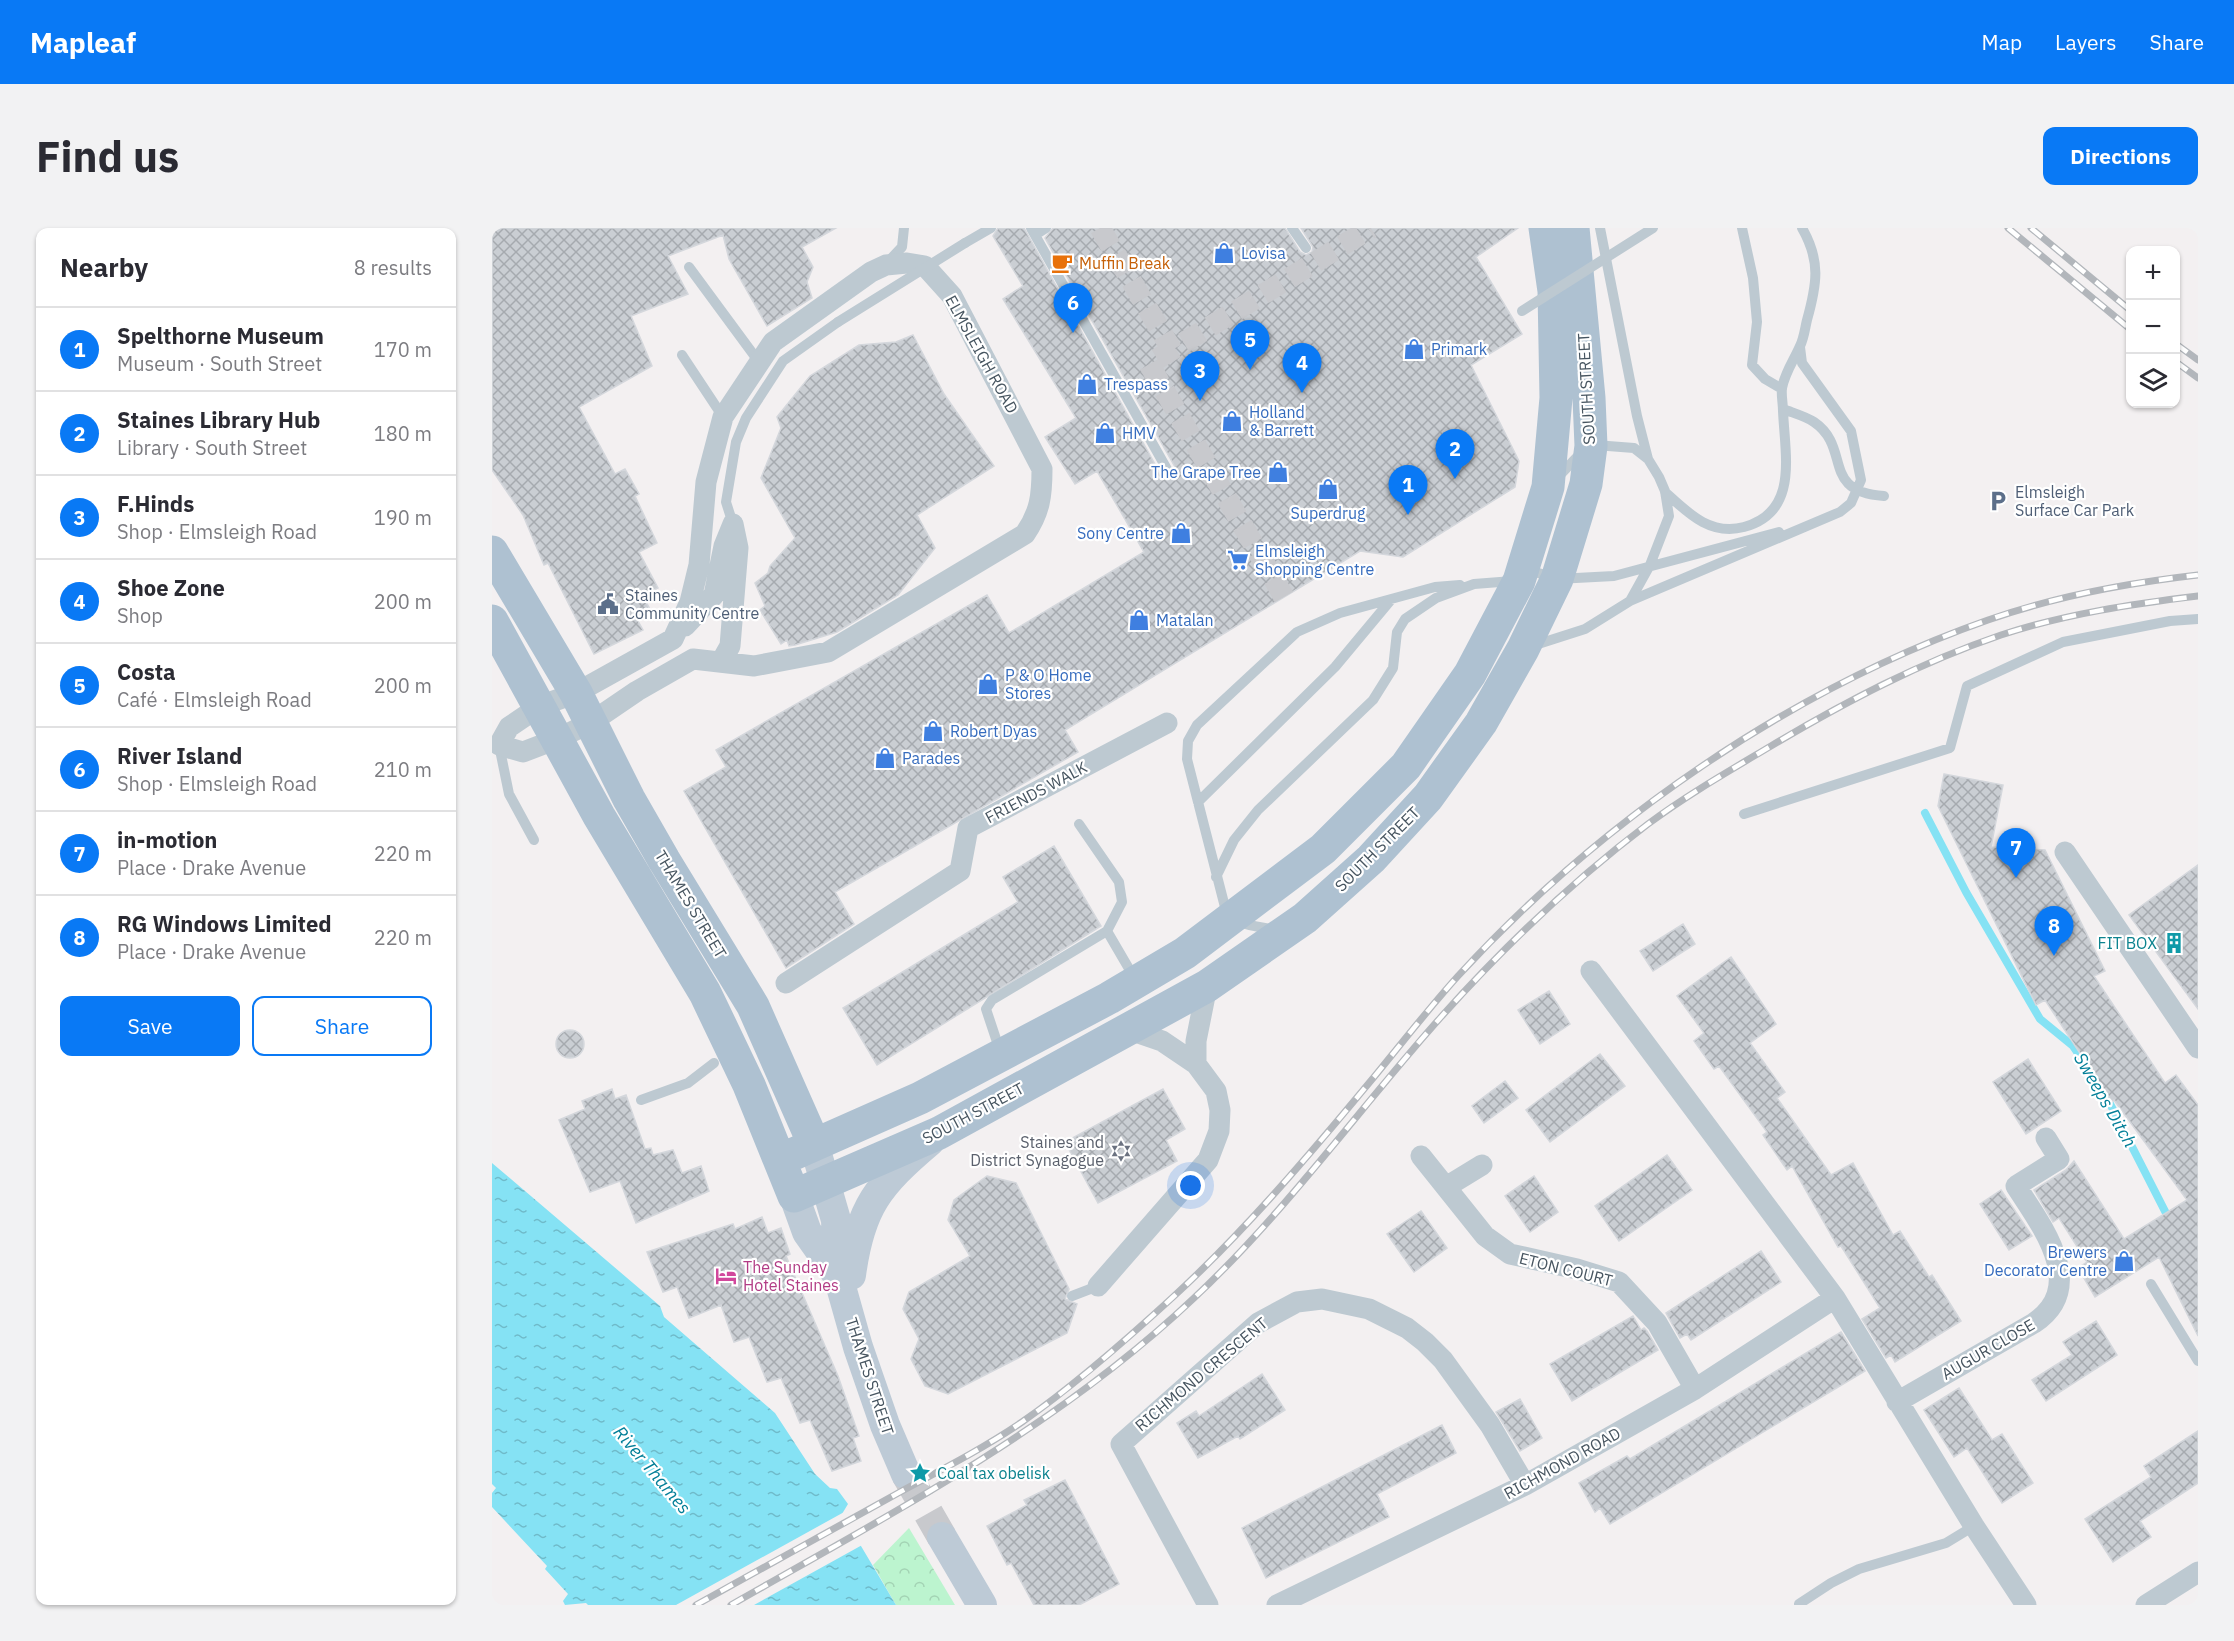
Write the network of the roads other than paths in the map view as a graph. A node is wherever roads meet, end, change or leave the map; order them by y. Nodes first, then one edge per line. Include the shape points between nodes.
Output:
1 (904, 228) edge
2 (991, 228) edge
3 (1046, 228) edge
4 (1292, 228) edge
5 (1545, 228) edge
6 (1573, 228) edge
7 (1600, 228) edge
8 (1653, 228) edge
9 (1742, 228) edge
10 (1802, 228) edge
11 (1033, 232) edge
12 (1306, 248) dead end
13 (886, 265) junction
14 (689, 267) dead end
15 (1522, 310) dead end
16 (1800, 347) junction
17 (682, 355) dead end
18 (759, 362) junction
19 (1782, 389) junction
20 (1783, 409) junction
21 (723, 417) junction
22 (1591, 446) junction
23 (1648, 459) junction
24 (1168, 471) dead end
25 (1548, 487) junction
26 (1665, 491) junction
27 (1857, 492) junction
28 (1884, 496) dead end
29 (1814, 523) junction
30 (732, 524) junction
31 (492, 552) edge
32 (1650, 565) junction
33 (1557, 579) junction
34 (1474, 584) junction
35 (1521, 584) junction
36 (1630, 601) junction
37 (1390, 602) junction
38 (2198, 619) edge
39 (492, 621) edge
40 (1522, 638) junction
41 (673, 639) junction
42 (693, 659) junction
43 (721, 662) junction
44 (576, 693) junction
45 (540, 706) junction
46 (590, 723) junction
47 (1167, 723) dead end
48 (557, 739) junction
49 (495, 744) edge
50 (1198, 802) junction
51 (1744, 814) dead end
52 (1079, 824) dead end
53 (534, 840) dead end
54 (2065, 852) dead end
55 (1216, 877) junction
56 (1233, 919) junction
57 (1107, 931) junction
58 (1283, 932) junction
59 (1591, 971) dead end
60 (1137, 982) junction
61 (786, 983) dead end
62 (1208, 986) junction
63 (1127, 1029) junction
64 (2198, 1048) edge
65 (1002, 1054) junction
66 (714, 1063) dead end
67 (1196, 1064) junction
68 (641, 1100) dead end
69 (939, 1133) junction
70 (2046, 1138) dead end
71 (814, 1144) junction
72 (1421, 1155) dead end
73 (780, 1160) junction
74 (1482, 1165) dead end
75 (826, 1184) junction
76 (1446, 1187) junction
77 (794, 1196) junction
78 (838, 1276) junction
79 (2151, 1284) dead end
80 (1098, 1286) joint
81 (1072, 1296) dead end
82 (1835, 1298) junction
83 (847, 1307) junction
84 (2198, 1361) edge
85 (1695, 1389) junction
86 (1897, 1402) junction
87 (906, 1474) tunnel mouth
88 (1525, 1485) junction
89 (1974, 1526) junction
90 (942, 1537) tunnel mouth
91 (2198, 1572) edge
92 (1799, 1604) edge
93 (982, 1605) edge
94 (1208, 1605) edge
95 (1277, 1605) edge
96 (2026, 1605) edge
97 (2146, 1605) edge

1 - 13 lane via 902,247
2 - 30 lane, bridge via 838,322 783,361 755,401 736,442 726,502
3 - 11 lane
4 - 12 lane
5 - 25 main road, SOUTH STREET via 1554,291 1556,398
6 - 22 main road, SOUTH STREET
7 - 23 lane
8 - 15 lane, bridge
9 - 19 lane via 1757,322 1752,365
10 - 16 lane via 1810,243 1817,285
11 - 24 lane
13 - 18 street, ELMSLEIGH ROAD via 773,342
13 - 43 street, ELMSLEIGH ROAD via 925,266 952,296 1042,470 1042,499 1036,518 1014,543 828,652 754,666
14 - 18 lane
16 - 19 lane
16 - 27 lane via 1802,363 1851,431 1861,480
17 - 21 lane
18 - 21 street, ELMSLEIGH ROAD
19 - 20 lane
20 - 26 lane via 1785,487 1780,503 1769,515 1754,524 1720,529 1702,523
20 - 27 lane via 1813,421 1826,434 1841,476
21 - 41 street, ELMSLEIGH ROAD via 706,482 699,565 690,602
22 - 23 lane via 1634,448
22 - 25 lane
22 - 33 main road, SOUTH STREET via 1586,484
23 - 26 lane
25 - 35 main road, SOUTH STREET
26 - 32 lane via 1669,516
27 - 28 lane
27 - 29 lane via 1840,512
29 - 32 lane
29 - 36 lane
30 - 41 street via 714,595
30 - 43 street via 738,548 730,646
31 - 44 main road, THAMES STREET
32 - 33 lane via 1614,576
32 - 36 lane
33 - 35 lane
33 - 40 main road, SOUTH STREET
34 - 35 lane
34 - 37 lane via 1435,587
34 - 55 lane via 1436,598 1405,619 1397,632 1393,668 1373,700 1258,810 1234,840
35 - 56 main road, SOUTH STREET via 1470,674 1406,766 1323,849
36 - 40 lane via 1585,629
37 - 50 lane via 1335,668
37 - 50 lane via 1340,613 1297,632 1197,725 1188,741 1187,759
38 - 51 lane via 2063,642 1967,686 1950,748
39 - 45 main road, THAMES STREET
40 - 58 main road, SOUTH STREET via 1482,723 1428,797 1371,859 1305,918
41 - 42 street
41 - 44 street
42 - 43 street, ELMSLEIGH ROAD
42 - 46 street
44 - 45 street
44 - 46 main road, THAMES STREET
45 - 48 main road, THAMES STREET
45 - 49 street via 509,727
46 - 48 street
46 - 71 main road, THAMES STREET via 664,860 753,1006
47 - 61 street, FRIENDS WALK via 968,828 960,871
48 - 49 street via 523,752
48 - 73 main road, THAMES STREET via 705,993
49 - 53 lane via 509,794
50 - 55 lane
52 - 57 lane via 1119,882 1122,902
54 - 64 street
55 - 56 lane via 1226,911
56 - 58 lane via 1246,926
56 - 60 main road, SOUTH STREET
57 - 60 lane
57 - 65 lane via 992,1000 986,1009
58 - 62 main road, SOUTH STREET
59 - 82 street
60 - 65 main road, SOUTH STREET
62 - 63 main road, SOUTH STREET
62 - 67 street via 1196,1041
63 - 67 street via 1162,1041
63 - 69 main road, SOUTH STREET
65 - 71 main road, SOUTH STREET via 920,1098
66 - 68 lane via 688,1083
67 - 80 street via 1216,1091 1220,1110 1219,1131 1208,1160
69 - 75 main road, SOUTH STREET
69 - 83 main road via 888,1178 863,1217 856,1238
70 - 86 street, AUGUR CLOSE via 2059,1159 2016,1186 2055,1253 2059,1281 2049,1307 2034,1323
71 - 73 main road, SOUTH STREET
71 - 75 main road, THAMES STREET
72 - 76 street, ETON COURT
73 - 77 main road, THAMES STREET
74 - 76 street
75 - 77 main road, SOUTH STREET
75 - 78 main road, THAMES STREET via 836,1220
76 - 85 street, ETON COURT via 1485,1236 1510,1254 1619,1282 1657,1323
77 - 78 main road, THAMES STREET via 807,1232
78 - 83 main road, THAMES STREET
79 - 84 lane
80 - 81 lane
82 - 85 street, RICHMOND ROAD
82 - 86 street
83 - 87 main road, THAMES STREET via 885,1425
85 - 88 street, RICHMOND ROAD
86 - 89 street
88 - 94 street, RICHMOND CRESCENT via 1490,1425 1443,1360 1425,1342 1369,1309 1322,1299 1297,1302 1258,1323 1121,1444
88 - 95 street, RICHMOND ROAD
89 - 92 lane via 1946,1543 1859,1569
89 - 96 street
90 - 93 main road
91 - 97 street

